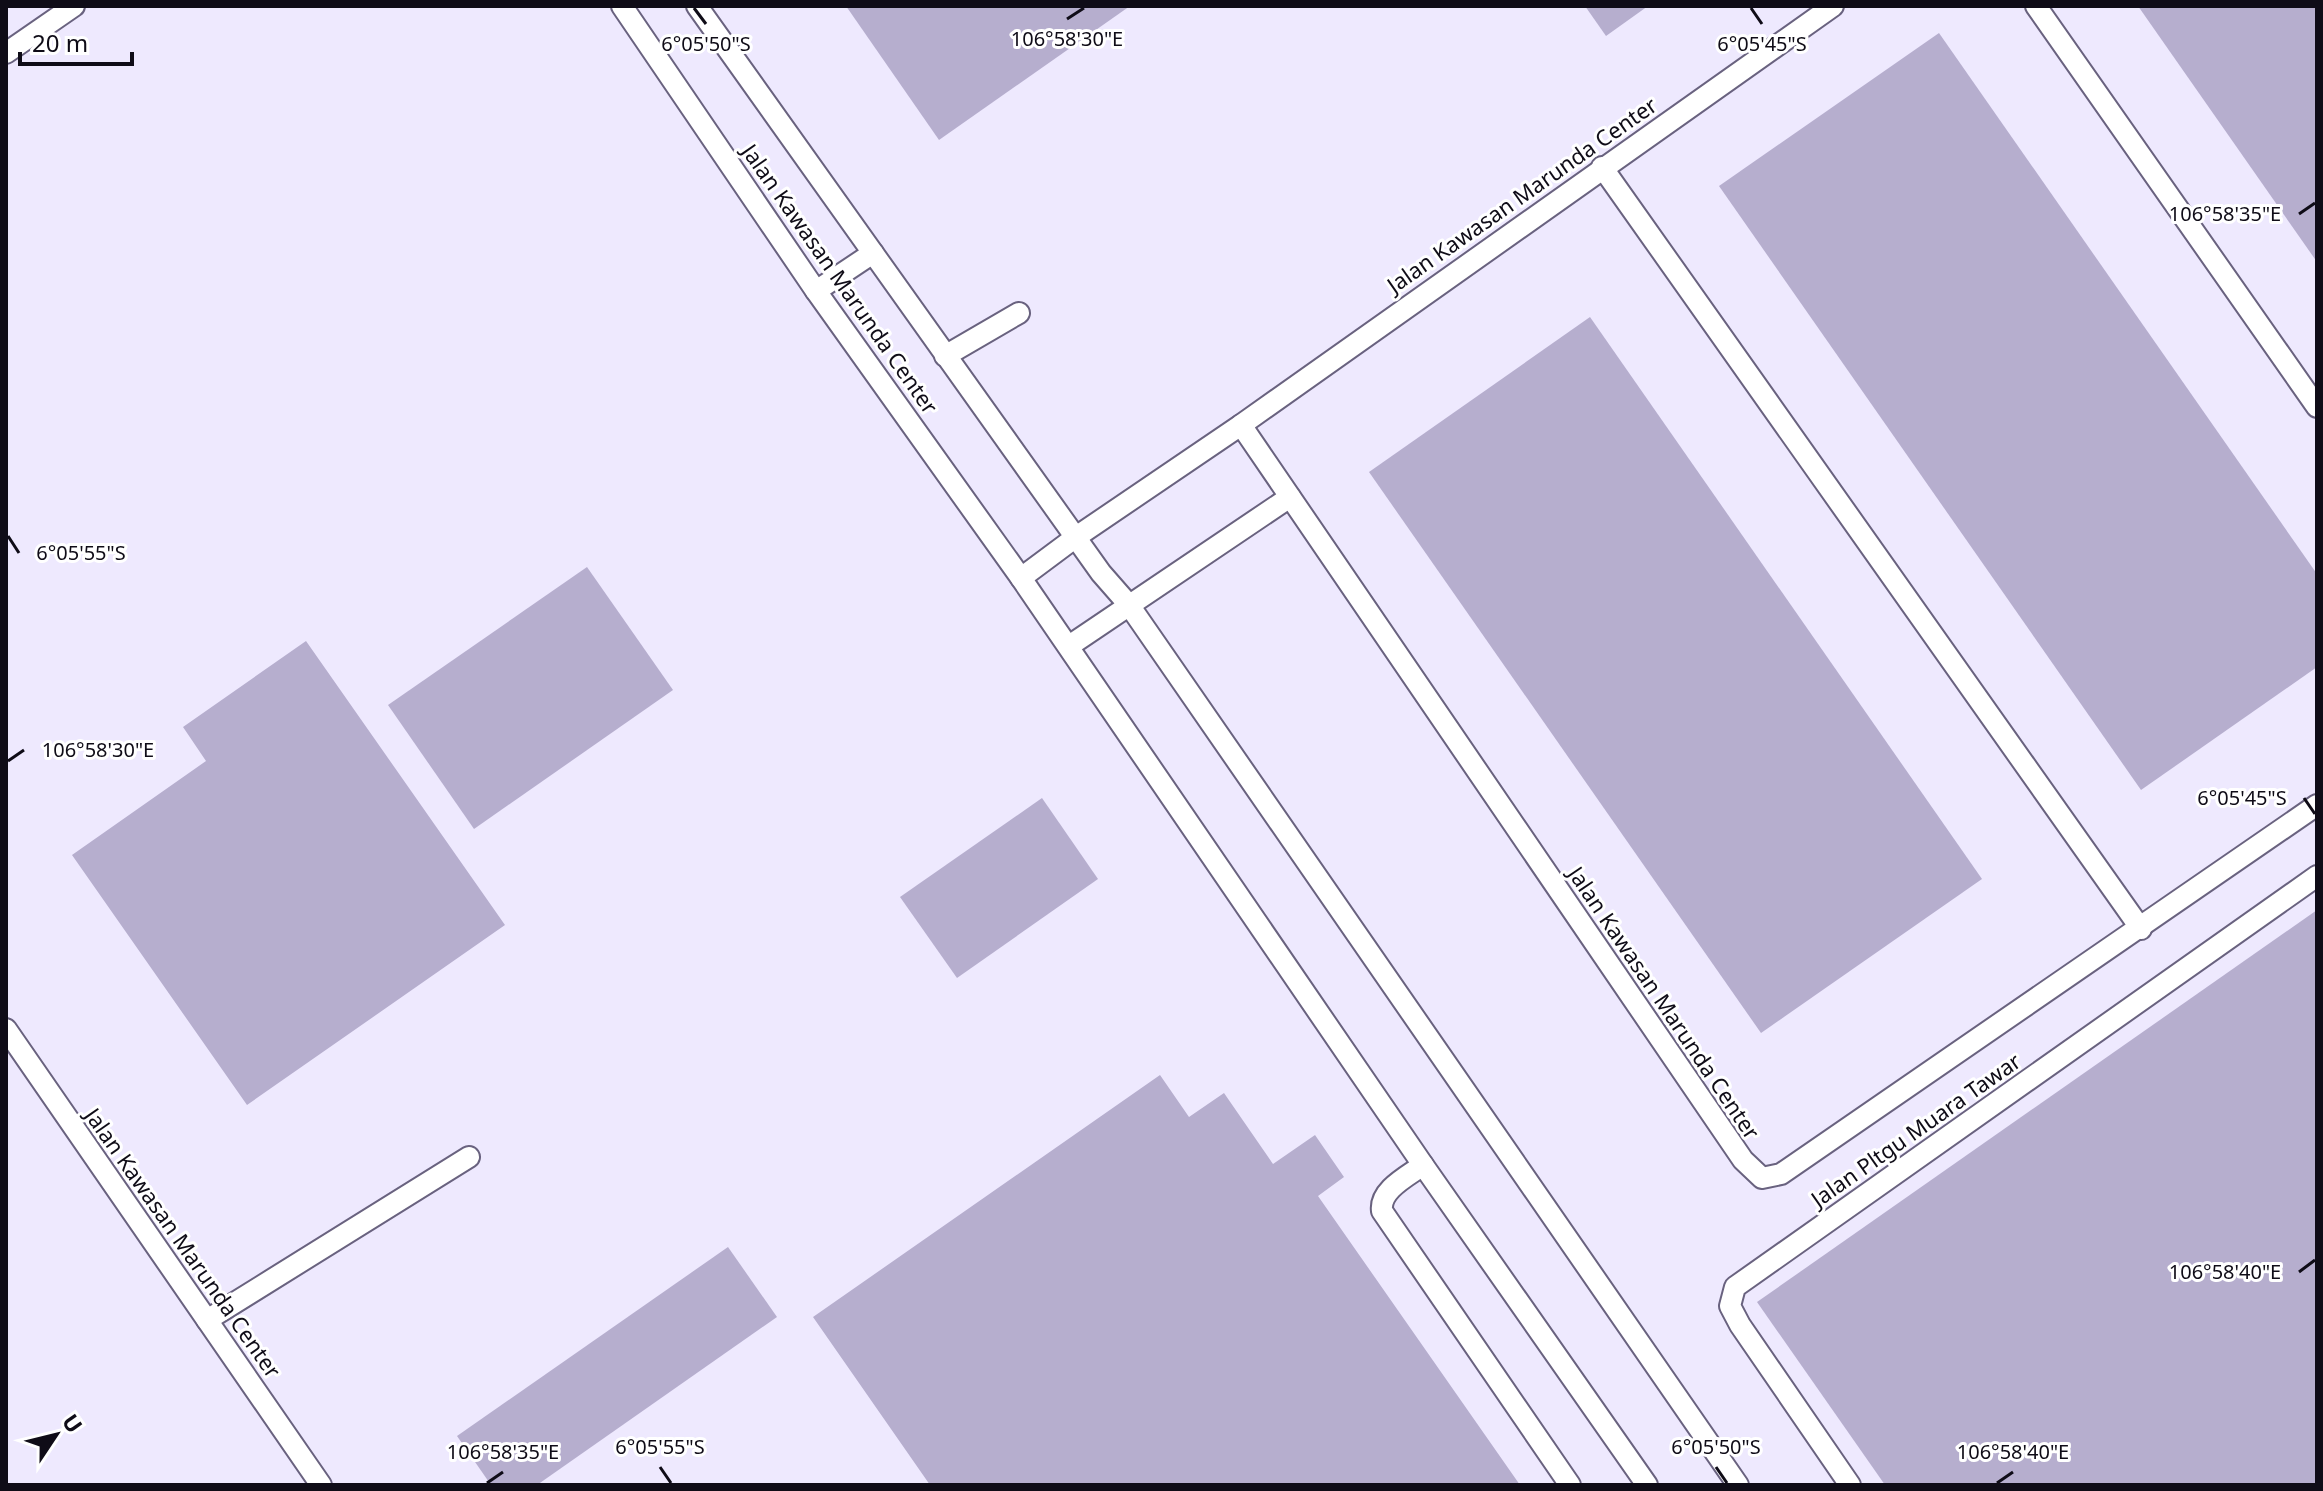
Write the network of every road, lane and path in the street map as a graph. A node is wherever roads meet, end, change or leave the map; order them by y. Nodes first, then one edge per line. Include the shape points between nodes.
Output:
1 (74, 6) edge
2 (622, 6) edge
3 (697, 6) edge
4 (1833, 6) edge
5 (2036, 6) edge
6 (6, 53) edge
7 (1602, 167) junction
8 (873, 253) junction
9 (816, 291) junction
10 (1019, 313) dead end
11 (945, 356) junction
12 (2317, 407) edge
13 (1241, 425) junction
14 (1290, 497) junction
15 (1076, 537) junction
16 (1021, 578) junction
17 (1129, 605) junction
18 (1069, 646) junction
19 (2317, 805) edge
20 (2317, 876) edge
21 (2141, 929) junction
22 (6, 1029) edge
23 (469, 1157) dead end
24 (1423, 1165) junction
25 (207, 1320) junction
26 (321, 1485) edge
27 (1570, 1485) edge
28 (1647, 1485) edge
29 (1738, 1485) edge
30 (1850, 1485) edge

1 - 6 lane
2 - 9 lane, Jalan Kawasan Marunda Center
3 - 8 lane, Jalan Kawasan Marunda Center
4 - 7 lane, Jalan Kawasan Marunda Center
5 - 12 lane
7 - 13 lane, Jalan Kawasan Marunda Center
7 - 21 lane
8 - 9 lane
8 - 11 lane, Jalan Kawasan Marunda Center
9 - 16 lane, Jalan Kawasan Marunda Center
10 - 11 lane
11 - 15 lane, Jalan Kawasan Marunda Center
13 - 14 lane, Jalan Kawasan Marunda Center
13 - 15 lane, Jalan Kawasan Marunda Center
14 - 17 lane
14 - 21 lane, Jalan Kawasan Marunda Center via 1743,1160 1762,1178 1781,1174
15 - 16 lane, Jalan Kawasan Marunda Center
15 - 17 lane, Jalan Kawasan Marunda Center
16 - 18 lane, Jalan Kawasan Marunda Center
17 - 18 lane
17 - 29 lane, Jalan Kawasan Marunda Center
18 - 24 lane, Jalan Kawasan Marunda Center
19 - 21 lane, Jalan Kawasan Marunda Center
20 - 30 lane, Jalan Pltgu Muara Tawar via 1735,1287 1730,1306 1740,1325
22 - 25 lane, Jalan Kawasan Marunda Center
23 - 25 lane
24 - 27 lane via 1384,1194 1382,1211
24 - 28 lane, Jalan Kawasan Marunda Center
25 - 26 lane, Jalan Kawasan Marunda Center

